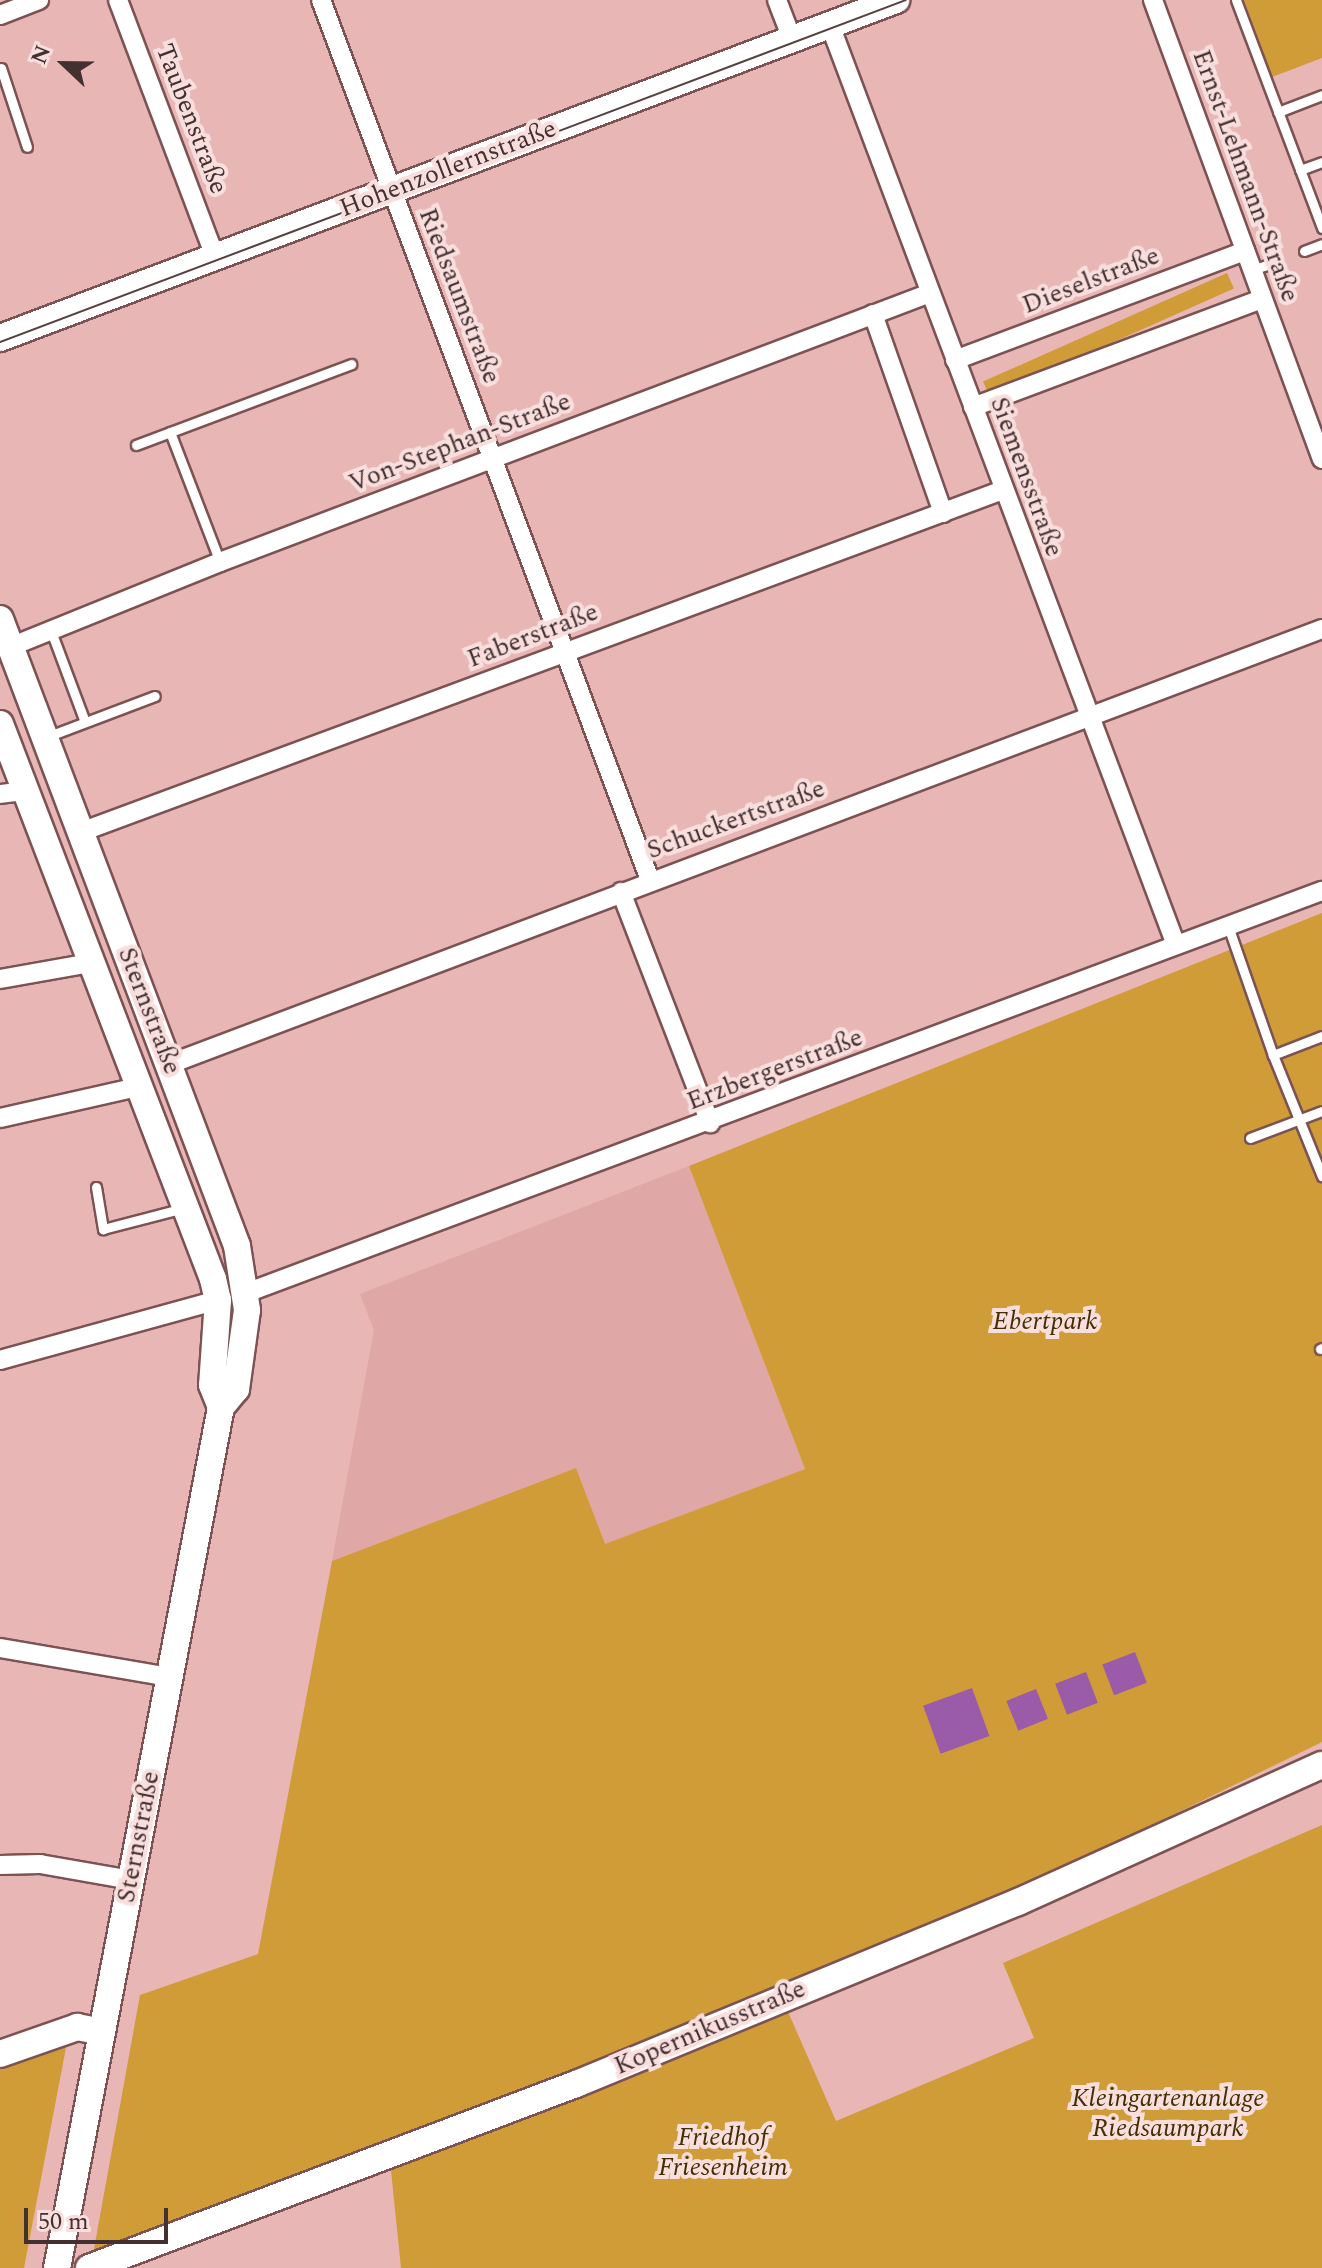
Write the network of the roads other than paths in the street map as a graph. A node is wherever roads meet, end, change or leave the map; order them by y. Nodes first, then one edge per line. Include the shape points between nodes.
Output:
1 (39, 0) edge
2 (118, 0) edge
3 (321, 0) edge
4 (777, 0) edge
5 (896, 0) edge
6 (1153, 0) edge
7 (1236, 0) edge
8 (0, 15) edge
9 (830, 25) junction
10 (792, 39) junction
11 (1, 68) edge
12 (1322, 95) edge
13 (1278, 112) junction
14 (27, 147) dead end
15 (1322, 162) edge
16 (1300, 170) junction
17 (391, 190) junction
18 (1322, 228) edge
19 (1322, 244) edge
20 (1245, 251) junction
21 (1304, 251) dead end
22 (215, 257) junction
23 (1275, 262) dead end
24 (1252, 270) junction
25 (930, 293) junction
26 (1262, 299) junction
27 (873, 314) junction
28 (0, 338) edge
29 (955, 360) junction
30 (351, 364) dead end
31 (973, 407) junction
32 (170, 432) junction
33 (136, 445) dead end
34 (493, 458) junction
35 (1322, 459) edge
36 (1003, 490) junction
37 (943, 513) junction
38 (220, 562) junction
39 (0, 619) edge
40 (50, 628) junction
41 (1322, 629) edge
42 (5, 649) edge
43 (565, 652) junction
44 (155, 696) dead end
45 (1089, 717) junction
46 (85, 722) junction
47 (0, 724) edge
48 (45, 737) junction
49 (13, 792) edge
50 (81, 832) junction
51 (46, 846) junction
52 (650, 880) junction
53 (1322, 891) edge
54 (621, 892) junction
55 (1228, 926) junction
56 (1176, 945) junction
57 (91, 963) junction
58 (0, 979) edge
59 (1322, 1036) edge
60 (1273, 1055) junction
61 (170, 1064) junction
62 (138, 1087) junction
63 (1322, 1111) edge
64 (0, 1118) edge
65 (1299, 1119) junction
66 (710, 1123) junction
67 (1250, 1138) dead end
68 (1322, 1176) edge
69 (96, 1187) dead end
70 (184, 1208) junction
71 (246, 1293) junction
72 (218, 1300) junction
73 (0, 1360) edge
74 (221, 1407) junction
75 (0, 1648) edge
76 (169, 1677) junction
77 (1322, 1765) edge
78 (0, 1865) edge
79 (131, 1880) junction
80 (102, 2032) junction
81 (0, 2054) edge
82 (127, 2261) edge
83 (57, 2268) edge
84 (89, 2268) edge

1 - 8 street
2 - 22 street, Taubenstraße
3 - 17 street, Riedsaumstraße
4 - 10 street
5 - 9 main road, Hohenzollernstraße
6 - 20 street, Ernst-Lehmann-Straße
7 - 13 lane
9 - 10 main road, Hohenzollernstraße
9 - 25 street, Siemensstraße
10 - 17 main road, Hohenzollernstraße
11 - 14 lane
12 - 13 lane
13 - 16 lane
15 - 16 lane
16 - 18 lane
17 - 22 main road, Hohenzollernstraße
17 - 34 street, Riedsaumstraße
19 - 21 lane
20 - 24 street, Ernst-Lehmann-Straße
20 - 29 street, Dieselstraße
22 - 28 main road, Hohenzollernstraße
23 - 24 lane
24 - 26 street, Ernst-Lehmann-Straße
25 - 27 street, Von-Stephan-Straße
25 - 29 street, Siemensstraße
26 - 31 street
26 - 35 street, Ernst-Lehmann-Straße
27 - 34 street, Von-Stephan-Straße
27 - 37 street
29 - 31 street, Siemensstraße
30 - 32 lane
31 - 36 street, Siemensstraße
32 - 33 lane
32 - 38 lane
34 - 38 street, Von-Stephan-Straße
34 - 43 street, Riedsaumstraße
36 - 37 street, Faberstraße
36 - 45 street, Siemensstraße
37 - 43 street, Faberstraße
38 - 40 street, Von-Stephan-Straße
39 - 42 main road, Sternstraße
40 - 42 street, Von-Stephan-Straße
40 - 46 lane
41 - 45 street, Schuckertstraße
42 - 48 main road, Sternstraße
43 - 50 street, Faberstraße
43 - 52 street, Riedsaumstraße
44 - 46 lane
45 - 52 street, Schuckertstraße
45 - 56 street, Siemensstraße
46 - 48 lane
47 - 49 main road, Sternstraße
48 - 50 main road, Sternstraße
49 - 51 main road, Sternstraße
50 - 51 main road
50 - 61 main road, Sternstraße
51 - 57 main road, Sternstraße
52 - 54 street, Schuckertstraße
53 - 55 street, Erzbergerstraße
54 - 61 street, Schuckertstraße
54 - 66 street
55 - 56 street, Erzbergerstraße
55 - 60 lane
56 - 66 street, Erzbergerstraße
57 - 58 street
57 - 62 main road, Sternstraße
59 - 60 lane
60 - 65 lane
61 - 62 main road
61 - 71 main road, Sternstraße via 237,1246
62 - 64 street
62 - 70 main road, Sternstraße
63 - 65 lane
65 - 67 lane
65 - 68 lane
66 - 71 street, Erzbergerstraße
69 - 70 lane via 103,1229
70 - 72 main road, Sternstraße
71 - 72 main road
71 - 74 main road, Sternstraße via 236,1389
72 - 73 street
72 - 74 main road, Sternstraße via 212,1385
74 - 76 main road, Sternstraße
75 - 76 street
76 - 79 main road, Sternstraße
77 - 82 main road, Kopernikusstraße via 1018,1902
78 - 79 street via 40,1864
79 - 80 main road, Sternstraße
80 - 81 main road via 77,2027
80 - 83 main road, Sternstraße
82 - 84 main road, Kopernikusstraße

